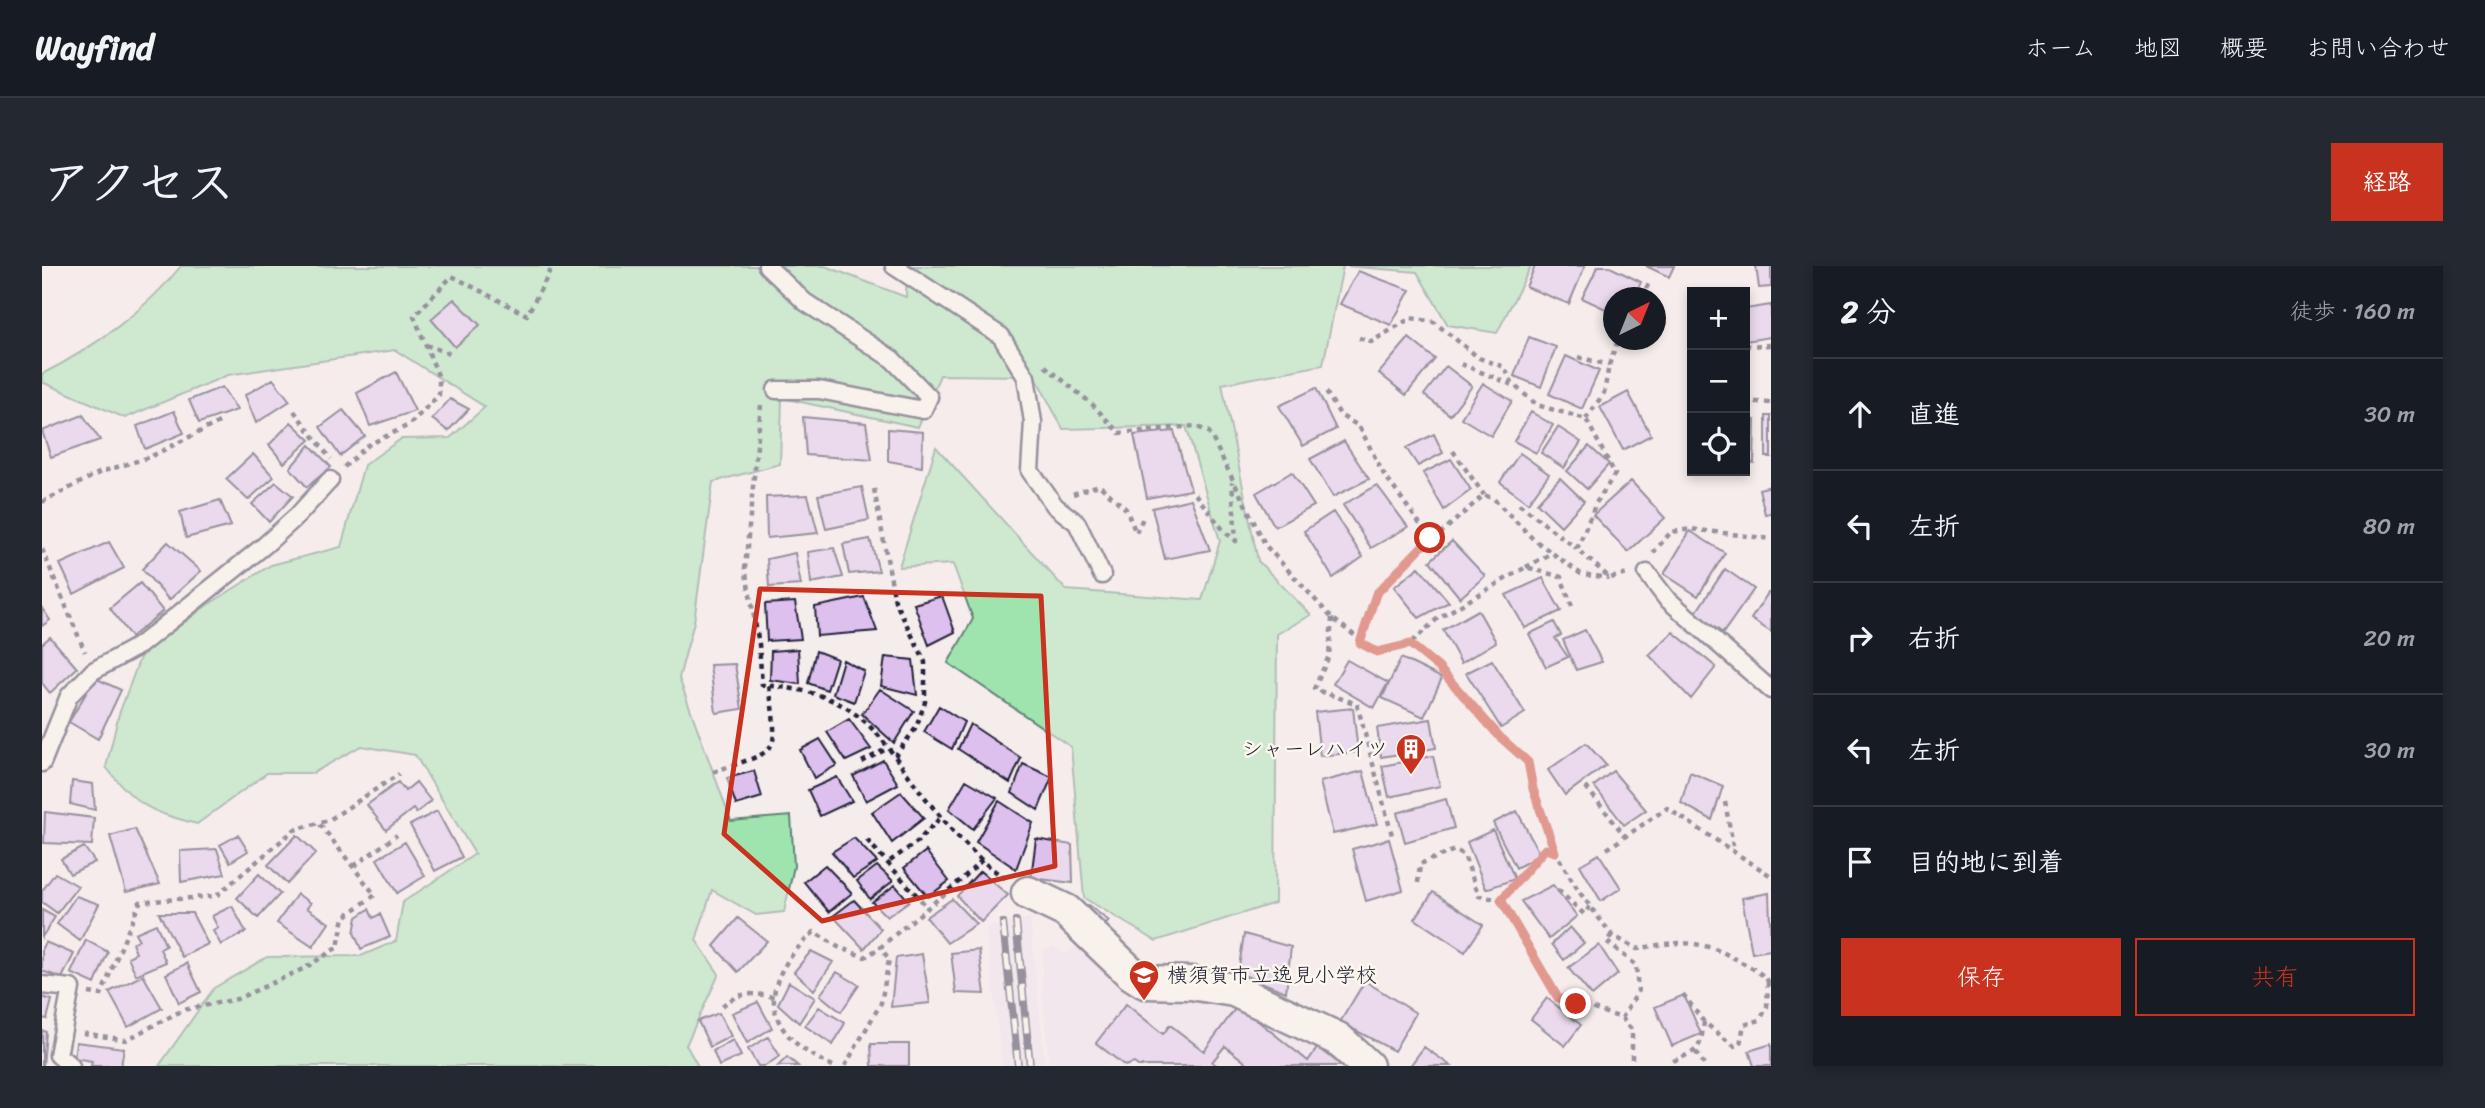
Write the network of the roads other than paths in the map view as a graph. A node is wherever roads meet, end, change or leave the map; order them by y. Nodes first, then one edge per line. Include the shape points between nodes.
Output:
1 (767, 266) edge
2 (894, 266) edge
3 (776, 390) road end
4 (336, 475) road end
5 (1647, 573) road end
6 (1102, 575) dead end
7 (1771, 690) edge
8 (42, 763) edge
9 (1028, 893) road end
10 (42, 985) edge
11 (71, 1066) edge
12 (1367, 1066) edge

1 - 3 lane via 805,302 892,359 929,397 923,410 819,390
2 - 6 lane via 1001,336 1026,377 1033,422 1030,471 1055,506 1077,523
4 - 8 lane via 265,545 140,646 93,671 69,696
5 - 7 lane via 1666,598
9 - 12 street via 1066,911 1145,982 1234,990 1338,1040
10 - 11 lane via 71,988 58,1055

